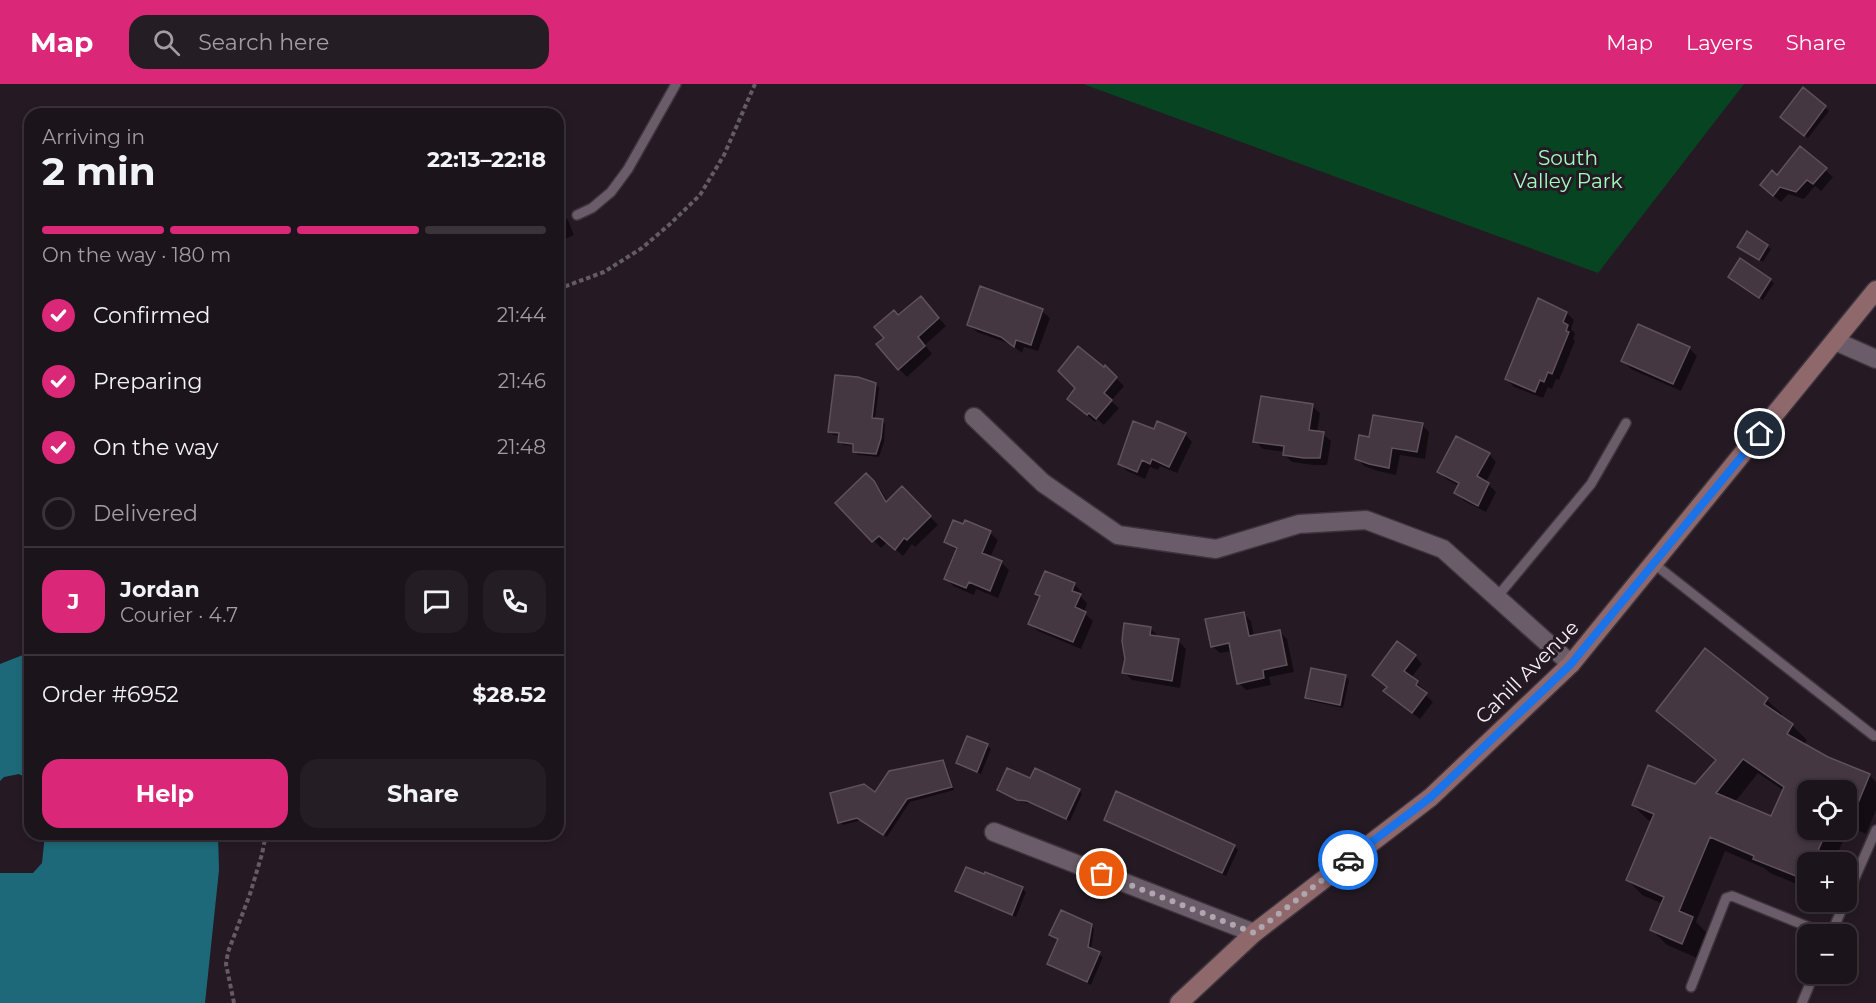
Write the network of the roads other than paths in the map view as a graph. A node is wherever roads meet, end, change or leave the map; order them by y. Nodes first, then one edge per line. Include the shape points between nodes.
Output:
1 (676, 84) edge
2 (577, 215) dead end
3 (1876, 290) edge
4 (1835, 341) junction
5 (1876, 358) edge
6 (974, 417) dead end
7 (1626, 423) dead end
8 (1653, 563) junction
9 (1497, 597) junction
10 (1571, 664) junction
11 (1875, 736) edge
12 (1876, 830) edge
13 (994, 832) dead end
14 (1857, 874) edge
15 (1803, 924) edge
16 (1254, 933) junction
17 (1810, 984) edge
18 (1691, 987) dead end
19 (1179, 1003) edge
20 (1802, 1003) edge

1 - 2 lane via 611,192
3 - 4 street, Cahill Avenue
4 - 5 street
4 - 8 street, Cahill Avenue
6 - 9 street via 1043,483 1118,535 1216,549 1299,524 1366,520 1443,549
7 - 9 lane via 1591,484
8 - 10 street, Cahill Avenue
8 - 11 lane
9 - 10 street
10 - 16 street, Cahill Avenue via 1431,797
12 - 14 lane
13 - 16 street
15 - 18 lane via 1732,896 1726,898
16 - 19 street, Cahill Avenue
17 - 20 lane

